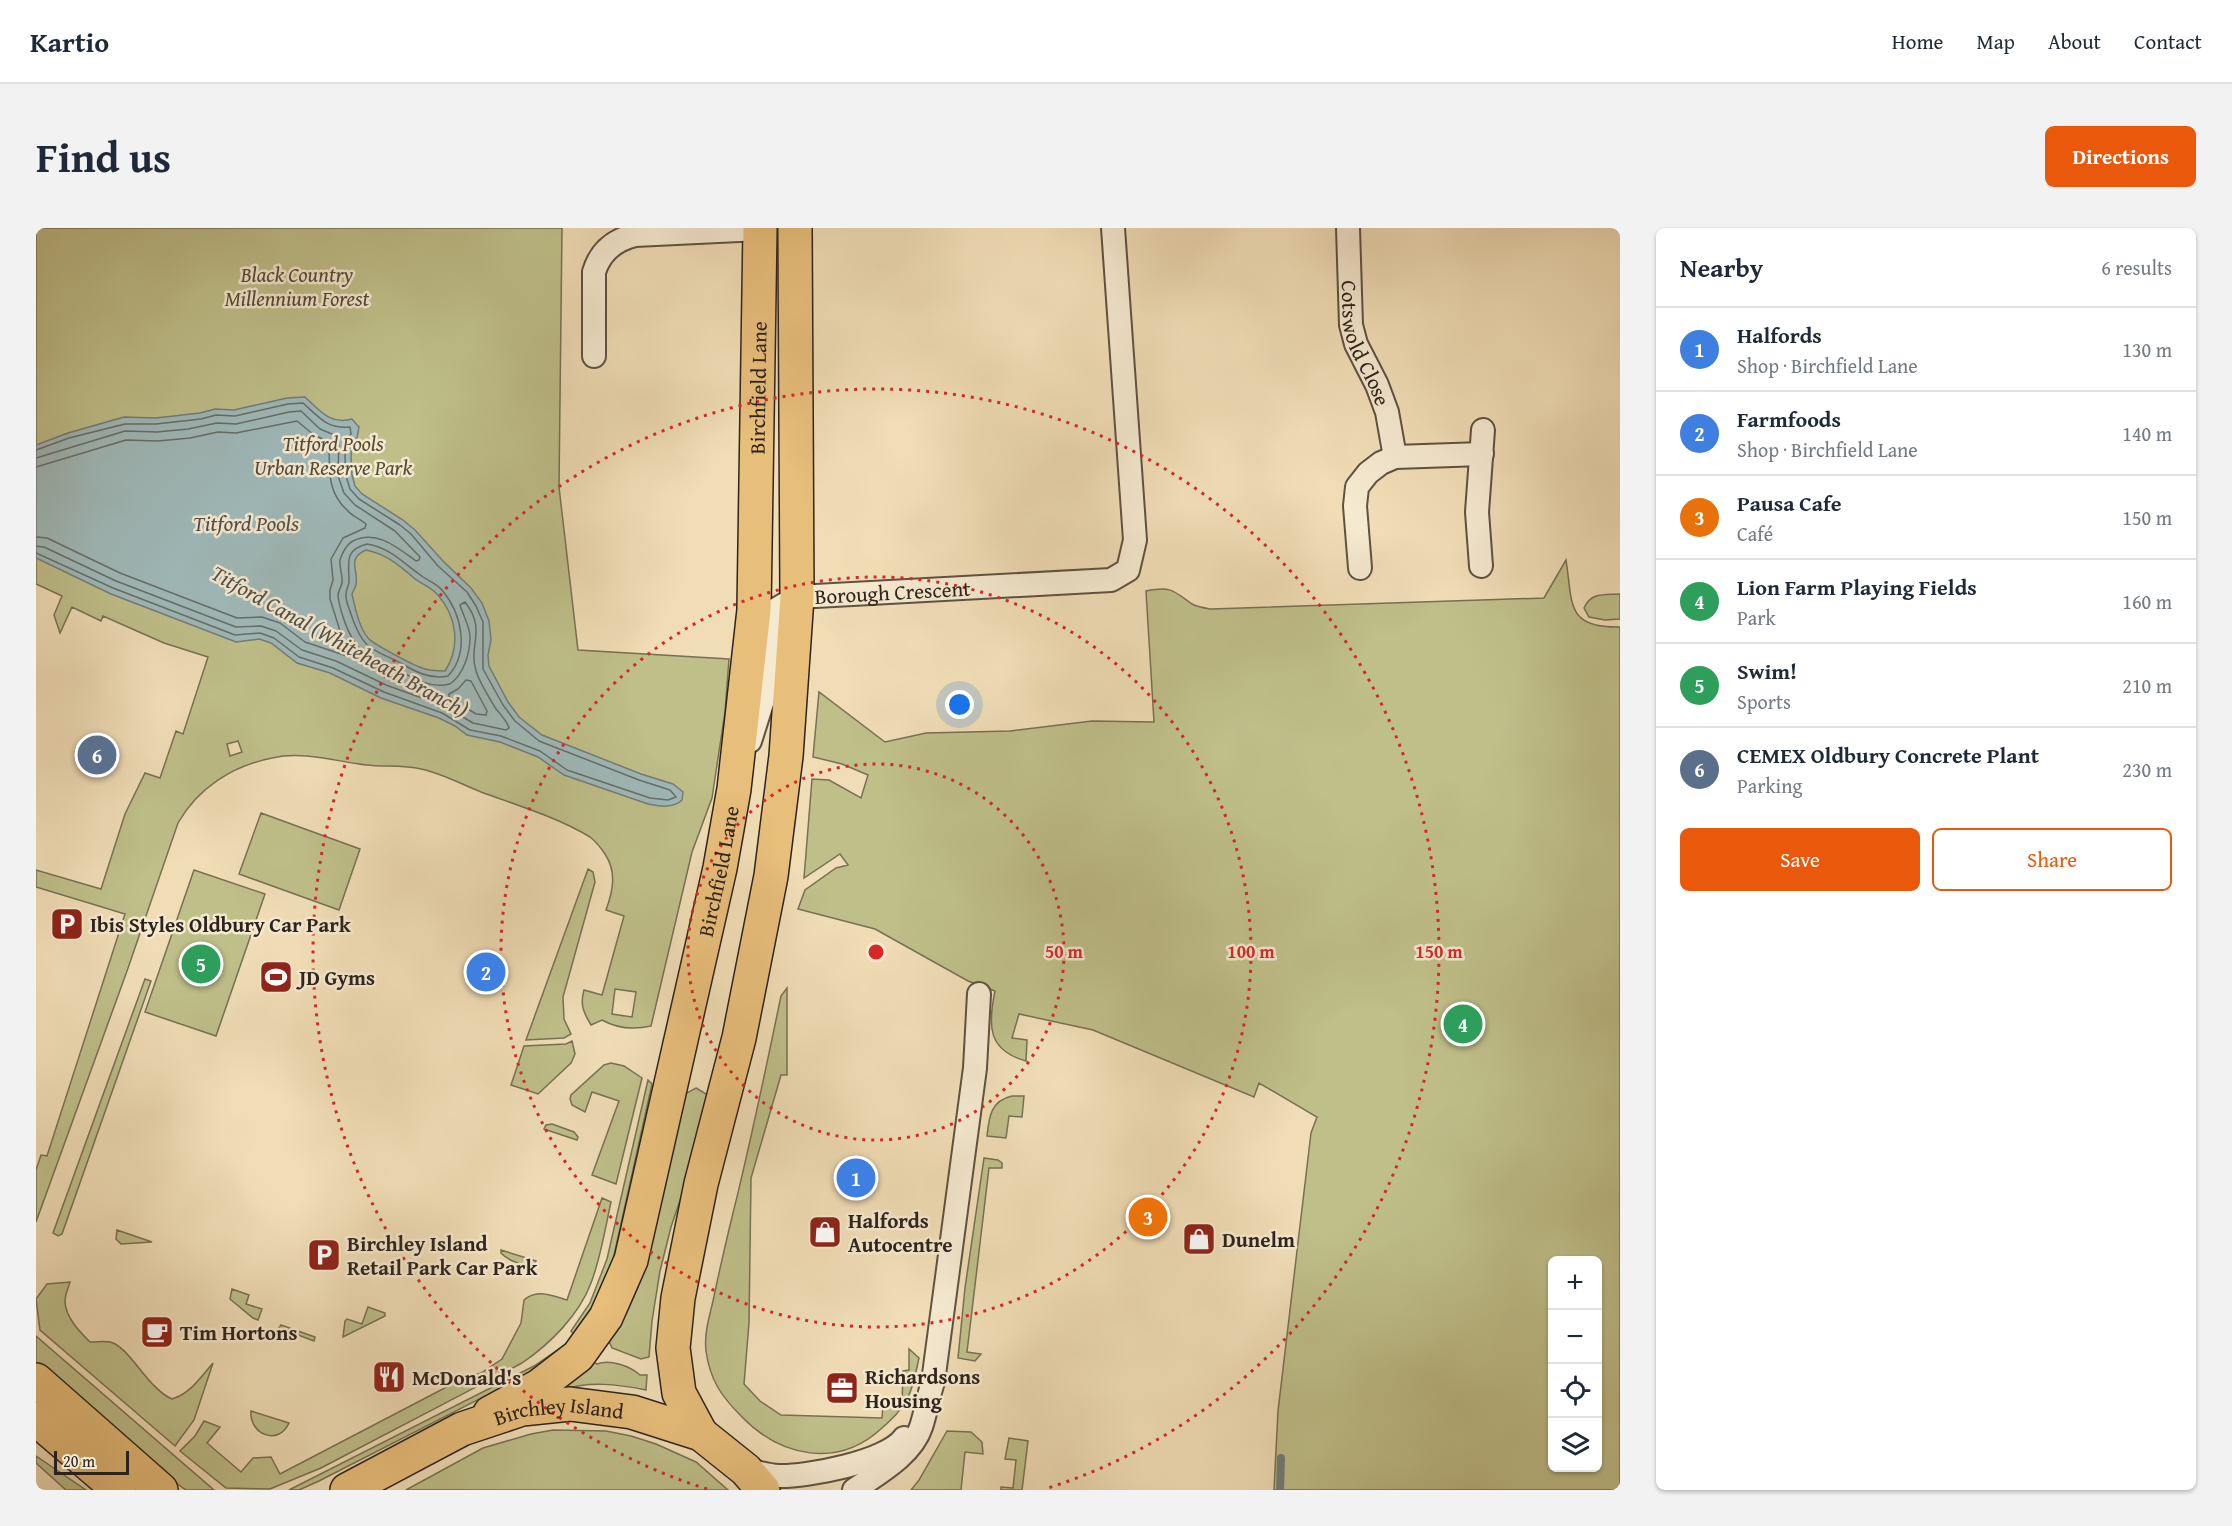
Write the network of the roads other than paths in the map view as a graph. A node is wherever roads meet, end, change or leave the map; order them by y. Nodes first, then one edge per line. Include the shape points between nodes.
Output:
1 (795, 228) edge
2 (1113, 228) edge
3 (1348, 228) edge
4 (760, 229) edge
5 (594, 356) dead end
6 (1483, 430) dead end
7 (1395, 457) junction
8 (1482, 463) junction
9 (1481, 566) dead end
10 (1360, 568) dead end
11 (796, 597) junction
12 (734, 789) junction
13 (979, 994) dead end
14 (36, 1380) edge
15 (925, 1408) junction
16 (36, 1419) edge
17 (462, 1429) junction
18 (701, 1434) junction
19 (754, 1480) edge
20 (118, 1490) edge
21 (162, 1490) edge
22 (347, 1490) edge
23 (854, 1490) edge

1 - 11 main road, Birchfield Lane
2 - 11 street, Borough Crescent via 1135,540 1128,570 1111,580
3 - 7 street, Cotswold Close via 1351,325 1388,412
4 - 5 street via 635,235 609,247 598,259 594,272
4 - 12 main road, Birchfield Lane via 754,610
6 - 8 street
7 - 8 street
7 - 10 street via 1368,473 1357,487
8 - 9 street via 1477,512
11 - 12 street, Borough Crescent via 775,610 763,700
11 - 18 main road, Birchfield Lane via 786,756 771,876 740,1038 701,1184 678,1298 673,1348 679,1393
12 - 17 main road, Birchfield Lane via 720,868 631,1260 619,1289 606,1317 578,1356 538,1386
13 - 15 street via 975,1068 935,1368
14 - 21 main road
15 - 19 street via 900,1444 860,1462 804,1475
15 - 23 street via 921,1430 906,1451
16 - 20 main road
17 - 18 main road, Birchley Island via 522,1409 570,1404 632,1412
17 - 22 main road, Birchley Island
18 - 19 main road, Birchley Island

